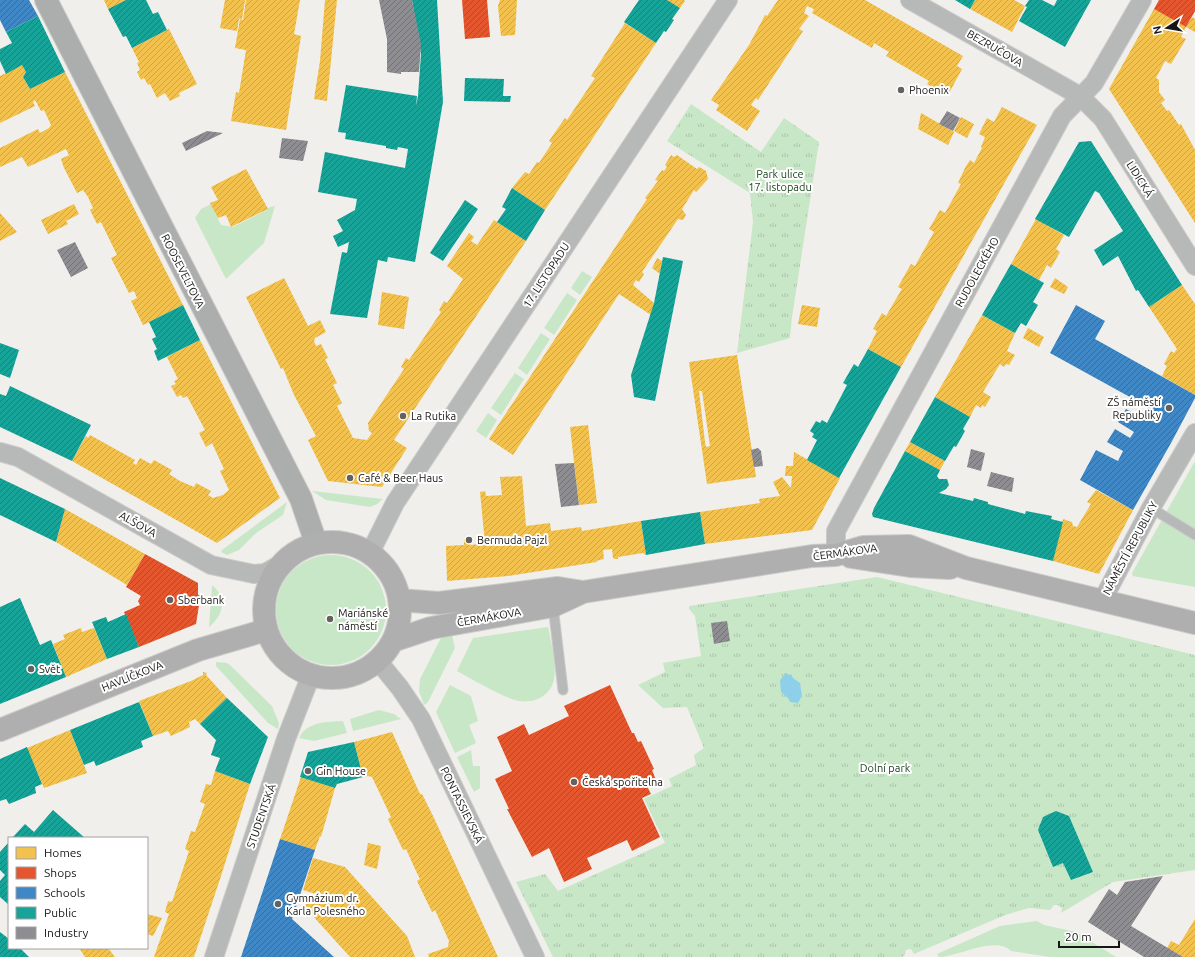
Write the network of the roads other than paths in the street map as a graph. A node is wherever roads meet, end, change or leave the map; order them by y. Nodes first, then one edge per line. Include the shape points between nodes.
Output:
1 (46, 0) edge
2 (728, 0) edge
3 (910, 0) edge
4 (1142, 0) edge
5 (1080, 96) junction
6 (1195, 266) edge
7 (1195, 433) edge
8 (0, 452) edge
9 (1151, 508) junction
10 (1195, 535) edge
11 (316, 544) junction
12 (370, 553) junction
13 (836, 554) junction
14 (281, 564) junction
15 (583, 592) junction
16 (399, 600) junction
17 (1102, 601) junction
18 (553, 606) junction
19 (1195, 624) edge
20 (266, 630) junction
21 (395, 640) junction
22 (378, 661) junction
23 (311, 675) junction
24 (564, 690) dead end
25 (0, 730) edge
26 (214, 957) edge
27 (535, 957) edge

1 - 11 main road, ROOSEVELTOVA via 301,499
2 - 12 street, 17. LISTOPADU via 395,504
3 - 5 street, BEZRUČOVA
4 - 5 street, RUDOLECKÉHO via 1094,83
5 - 6 street, LIDICKÁ via 1103,119
5 - 13 street, RUDOLECKÉHO via 1062,116 836,531
7 - 9 street, NÁMĚSTÍ REPUBLIKY
8 - 14 street, ALŠOVA via 18,457 211,565 254,574 265,573
9 - 10 lane
9 - 17 street, NÁMĚSTÍ REPUBLIKY
11 - 12 main road via 338,542
11 - 14 main road via 303,548
12 - 16 main road via 387,570
13 - 15 main road, ČERMÁKOVA
13 - 17 main road, ČERMÁKOVA via 910,566 966,568
14 - 20 main road via 273,576 264,601
15 - 16 main road, ČERMÁKOVA via 558,588 439,603
15 - 18 main road, ČERMÁKOVA
16 - 21 main road
17 - 19 main road, NÁMĚSTÍ REPUBLIKY
18 - 21 main road, ČERMÁKOVA via 431,628
18 - 24 lane
20 - 23 main road via 283,658
20 - 25 main road, HAVLÍČKOVA via 198,650
21 - 22 main road
22 - 23 main road via 358,674 346,677 322,678
22 - 27 street, PONTASSIEVSKÁ via 421,719
23 - 26 street, STUDENTSKÁ via 286,739

